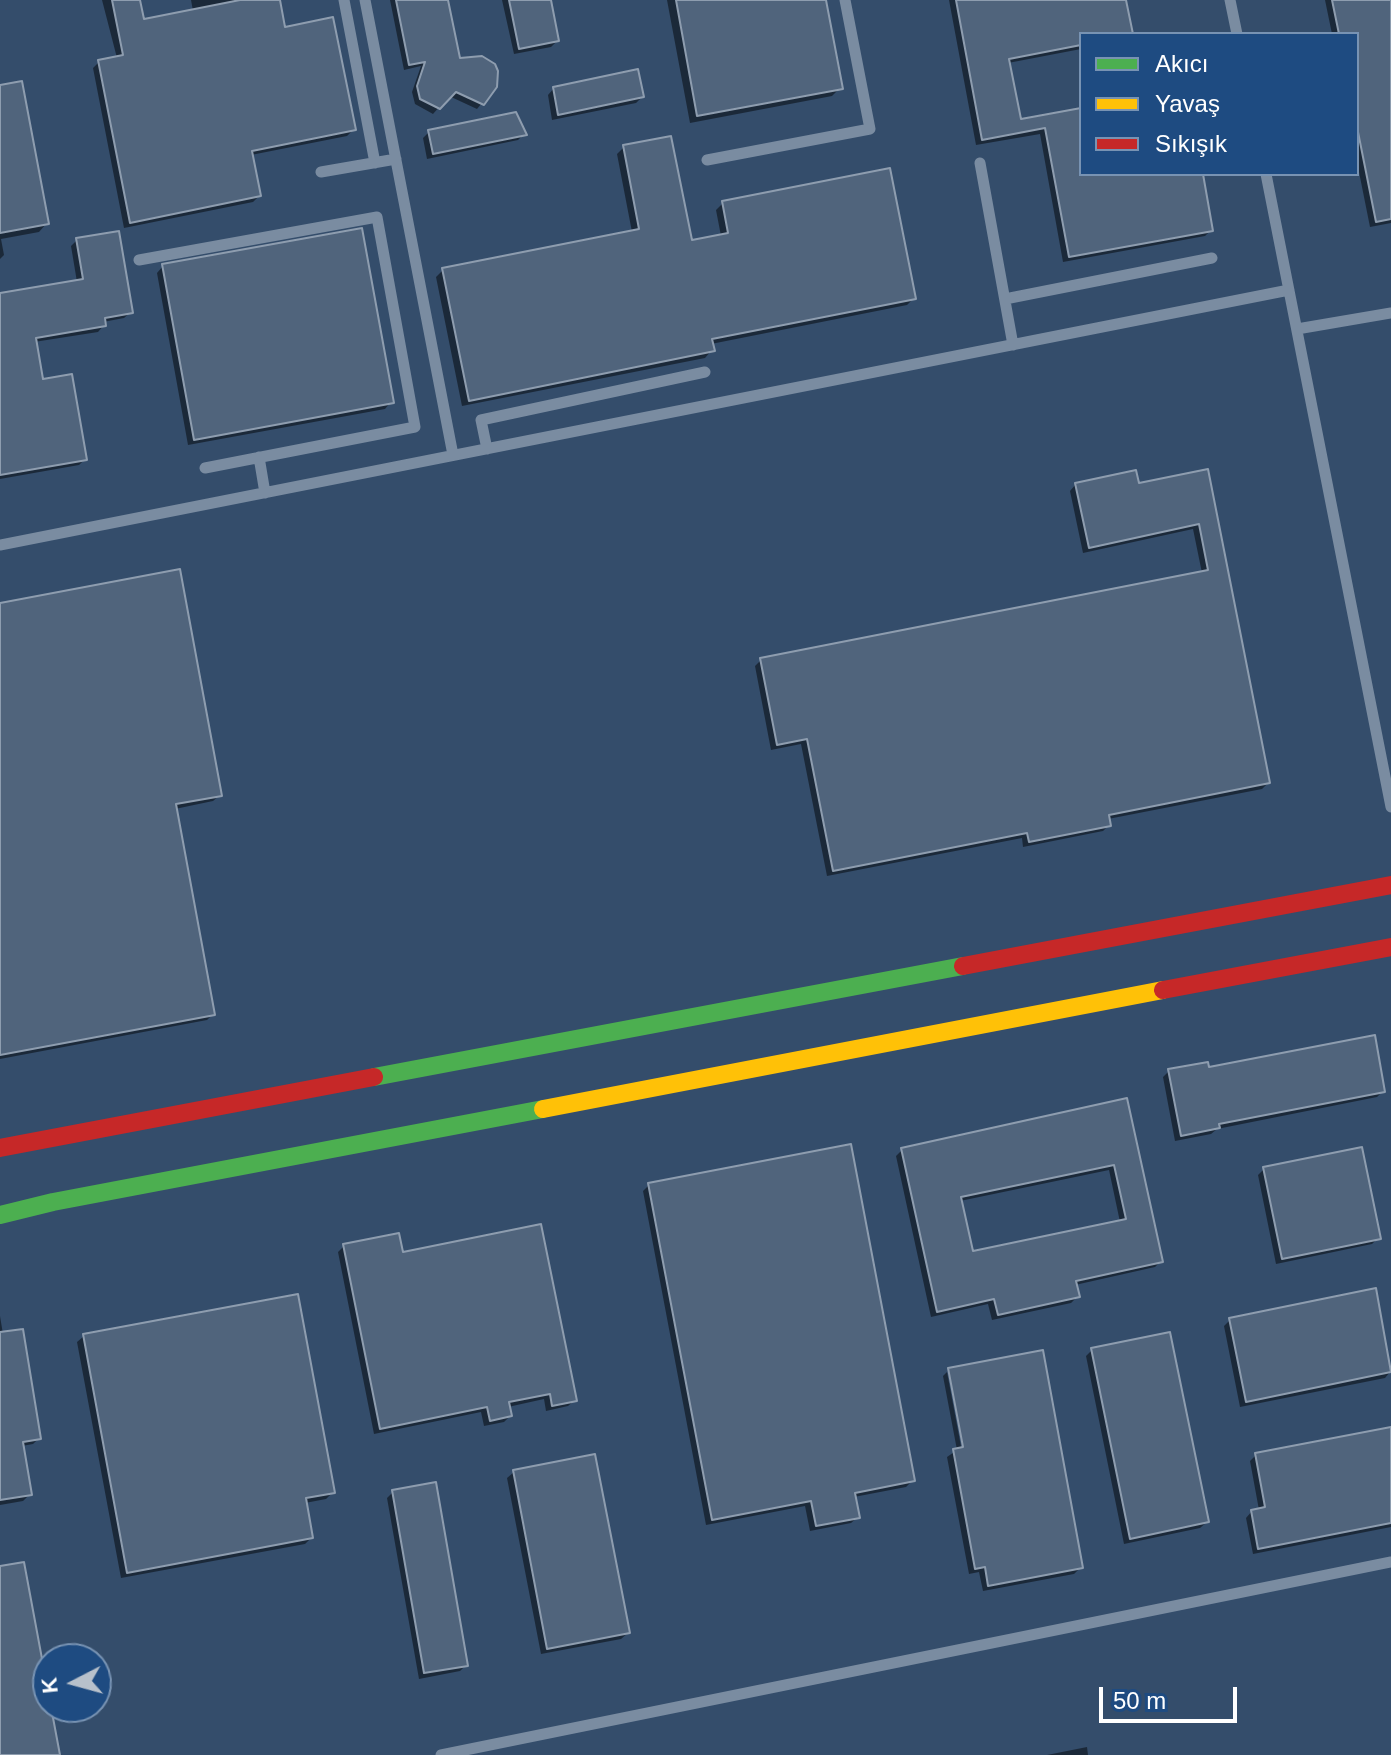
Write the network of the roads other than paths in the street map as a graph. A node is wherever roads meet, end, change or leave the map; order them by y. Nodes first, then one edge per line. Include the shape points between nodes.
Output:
1 (344, 0) edge
2 (365, 0) edge
3 (845, 0) edge
4 (1230, 0) edge
5 (1237, 32) edge
6 (396, 159) junction
7 (707, 160) dead end
8 (375, 163) junction
9 (980, 163) dead end
10 (321, 172) dead end
11 (1266, 176) edge
12 (1212, 258) dead end
13 (139, 260) dead end
14 (1289, 290) junction
15 (1005, 299) junction
16 (1391, 313) edge
17 (1297, 329) junction
18 (1013, 345) junction
19 (705, 372) dead end
20 (487, 449) junction
21 (453, 455) junction
22 (259, 457) junction
23 (205, 468) dead end
24 (265, 493) junction
25 (0, 545) edge
26 (1391, 807) edge
27 (1391, 885) edge
28 (1391, 947) edge
29 (0, 1148) edge
30 (0, 1215) edge
31 (1391, 1562) edge
32 (441, 1755) edge

1 - 8 lane
2 - 6 lane
3 - 7 lane via 870,129
4 - 5 lane
6 - 8 lane
6 - 21 lane
8 - 10 lane
9 - 15 lane
11 - 14 lane
12 - 15 lane
13 - 22 lane via 377,217 415,427
14 - 17 lane
14 - 18 lane
15 - 18 lane
16 - 17 lane
17 - 26 lane
18 - 20 lane
19 - 20 lane via 481,420
20 - 21 lane
21 - 24 lane
22 - 23 lane
22 - 24 lane
24 - 25 lane
27 - 29 street
28 - 30 street
31 - 32 lane

